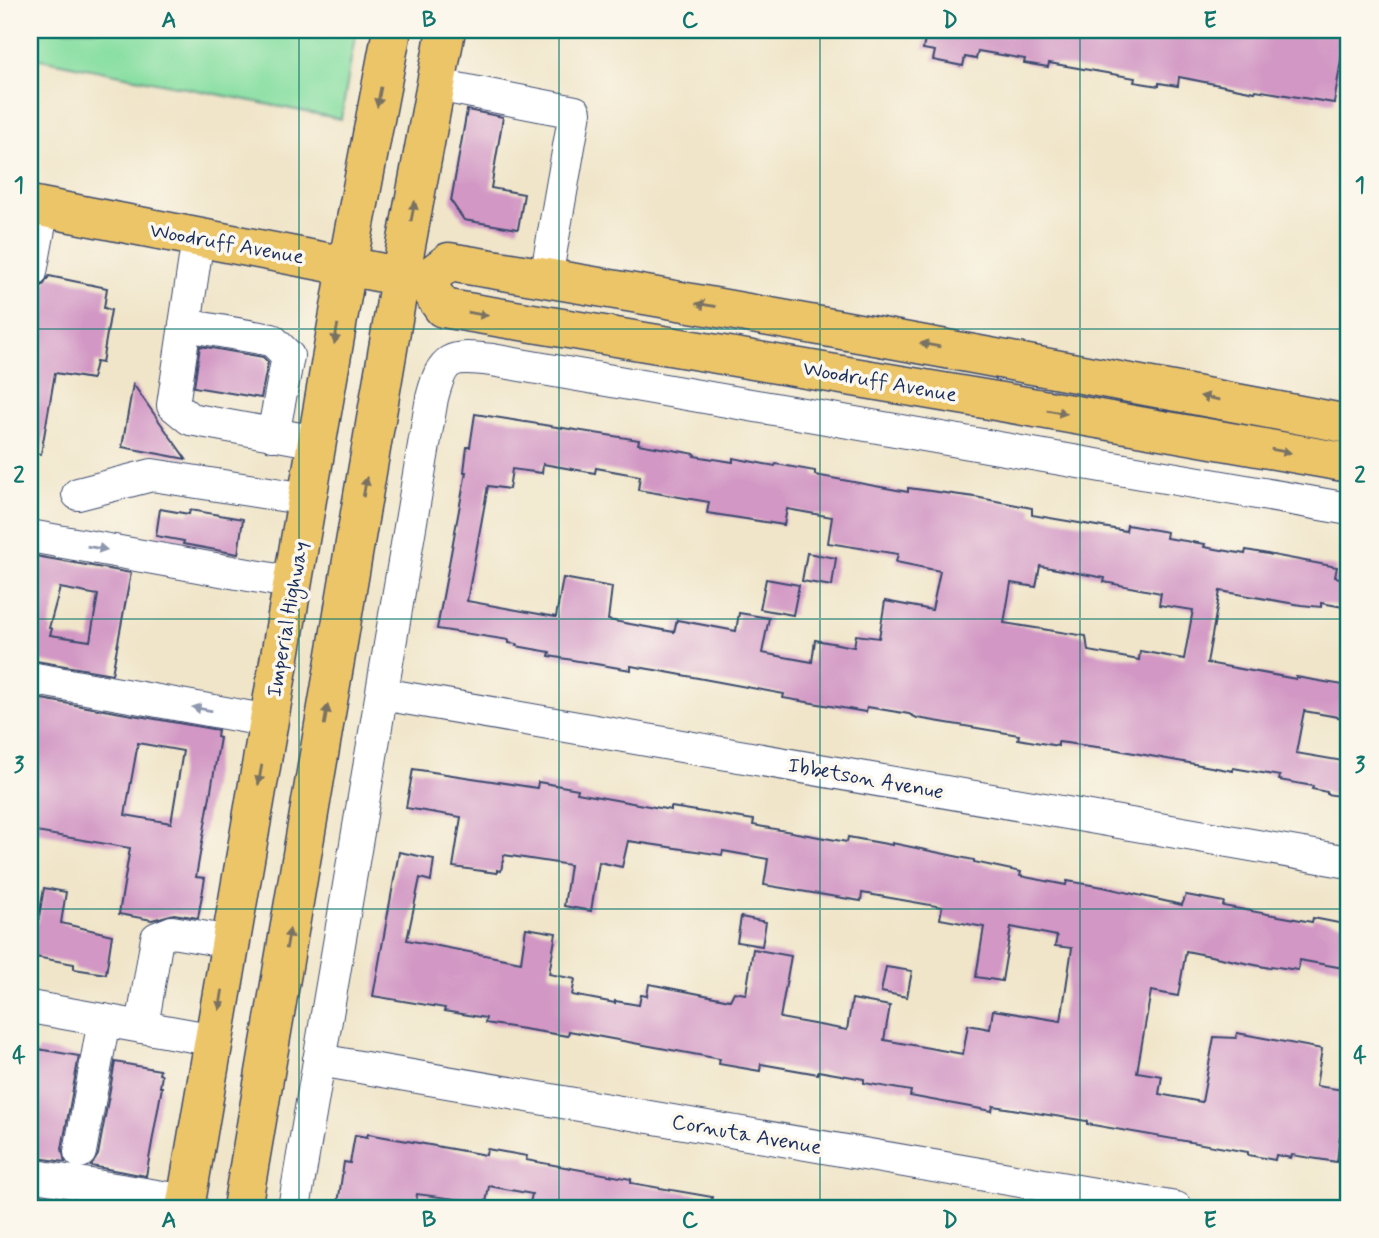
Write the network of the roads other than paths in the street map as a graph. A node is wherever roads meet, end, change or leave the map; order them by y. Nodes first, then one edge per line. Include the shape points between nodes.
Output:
1 (392, 30) edge
2 (446, 30) edge
3 (437, 85) junction
4 (36, 206) edge
5 (198, 238) junction
6 (347, 267) junction
7 (31, 272) edge
8 (546, 278) junction
9 (412, 279) junction
10 (185, 325) junction
11 (997, 357) junction
12 (990, 400) junction
13 (1349, 424) edge
14 (273, 435) junction
15 (317, 442) junction
16 (1349, 463) edge
17 (78, 494) dead end
18 (307, 499) junction
19 (1349, 509) edge
20 (30, 536) edge
21 (294, 583) junction
22 (30, 678) edge
23 (382, 694) junction
24 (270, 721) junction
25 (1349, 862) edge
26 (231, 942) junction
27 (30, 1007) edge
28 (104, 1020) junction
29 (142, 1027) junction
30 (215, 1040) junction
31 (319, 1060) junction
32 (79, 1152) dead end
33 (30, 1175) edge
34 (1019, 1195) edge
35 (197, 1206) edge
36 (242, 1208) edge
37 (294, 1208) edge
38 (1175, 1208) edge

1 -> 6 main road, Imperial Highway
2 - 3 main road
3 - 8 street via 575,112
9 -> 3 main road
4 - 5 main road, Woodruff Avenue
4 - 7 street
5 - 6 main road, Woodruff Avenue
5 - 10 street
6 - 9 main road, Woodruff Avenue
6 -> 15 main road, Imperial Highway
8 - 9 main road, Woodruff Avenue via 449,262
11 -> 8 main road, Woodruff Avenue
9 -> 12 main road, Woodruff Avenue via 443,308
36 -> 9 main road
10 - 14 street via 173,405 190,419
10 - 14 street via 272,340 288,356
11 - 12 street
13 -> 11 main road, Woodruff Avenue
12 -> 16 main road, Woodruff Avenue
14 - 15 street
15 - 18 main road, Imperial Highway
17 - 18 street via 152,475
18 - 21 main road, Imperial Highway
19 - 23 street via 467,358 448,362 432,398
20 -> 21 street
21 - 24 main road, Imperial Highway
24 -> 22 street
23 - 25 street, Ibbetson Avenue
23 - 31 street
24 -> 26 main road, Imperial Highway
26 - 29 street via 172,932 157,938
26 -> 30 main road, Imperial Highway
27 - 28 street
28 - 29 street
28 - 32 street
29 - 30 street
30 - 35 main road, Imperial Highway
31 - 34 street, Cornuta Avenue
31 - 37 street
33 - 35 street
34 - 38 street, Cornuta Avenue

